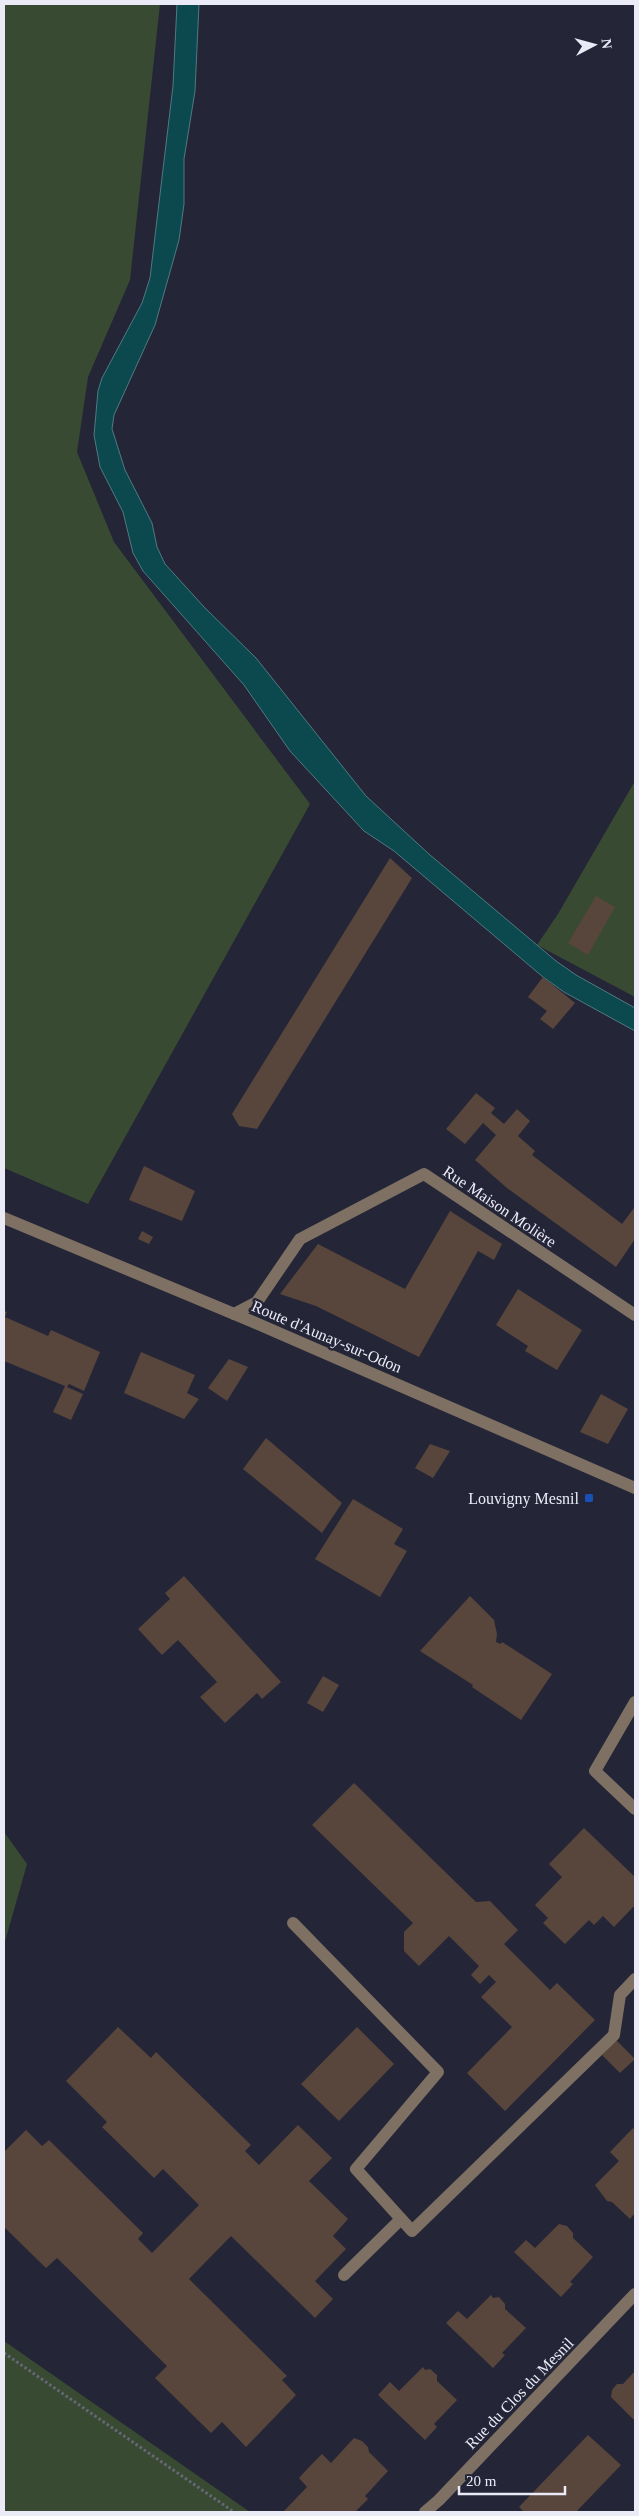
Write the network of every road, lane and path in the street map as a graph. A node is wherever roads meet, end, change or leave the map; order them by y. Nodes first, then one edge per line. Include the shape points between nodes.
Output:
1 (4, 1218) edge
2 (234, 1314) junction
3 (635, 1315) edge
4 (635, 1488) edge
5 (635, 1702) edge
6 (635, 1809) edge
7 (293, 1923) dead end
8 (635, 1979) edge
9 (401, 2219) junction
10 (344, 2275) dead end
11 (635, 2294) edge
12 (4, 2353) edge
13 (234, 2512) edge
14 (425, 2512) edge

1 - 2 street, Route d'Aunay-sur-Odon
2 - 3 street, Rue Maison Molière via 257,1302 300,1239 424,1174
2 - 4 street, Route d'Aunay-sur-Odon
5 - 6 street via 595,1771
7 - 9 street via 438,2072 356,2169
8 - 9 street via 620,1996 614,2035 412,2231
9 - 10 street
11 - 14 street, Rue du Clos du Mesnil
12 - 13 path

